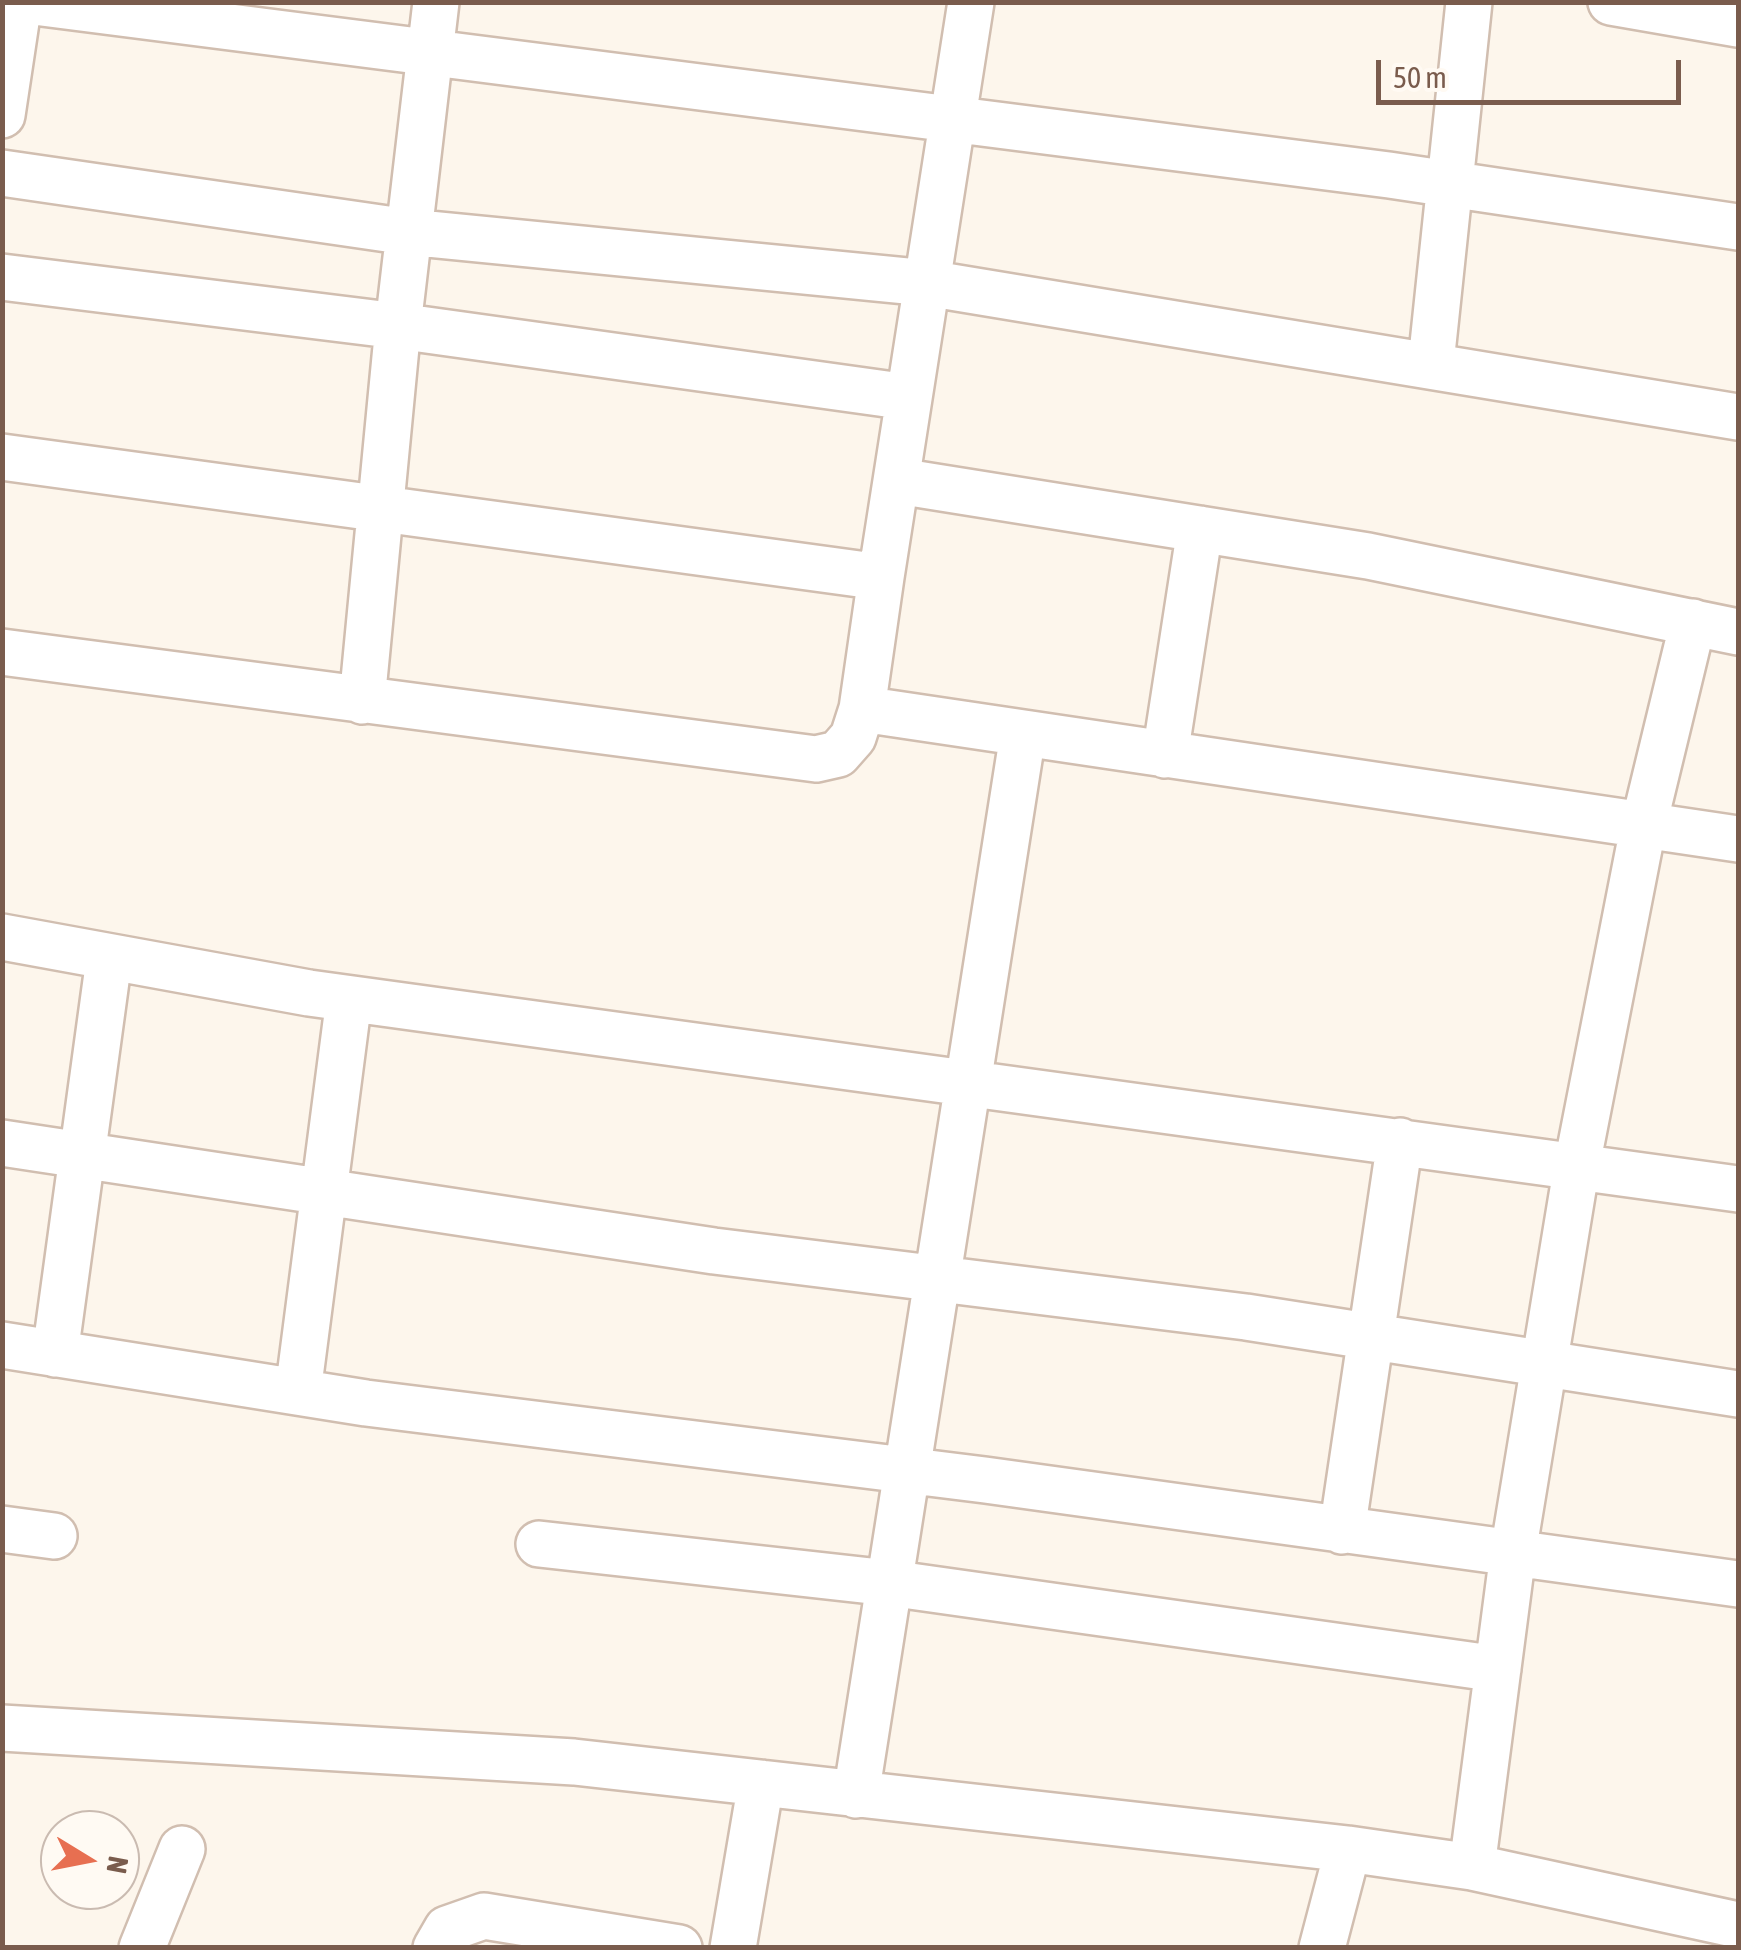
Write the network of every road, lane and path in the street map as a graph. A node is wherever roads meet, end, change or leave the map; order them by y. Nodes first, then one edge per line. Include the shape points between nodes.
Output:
1 (19, 2) edge
2 (34, 2) edge
3 (436, 2) edge
4 (971, 2) edge
5 (1469, 2) edge
6 (1615, 3) edge
7 (1738, 24) edge
8 (428, 53) junction
9 (2, 115) edge
10 (952, 121) junction
11 (2, 173) edge
12 (1452, 184) junction
13 (1738, 227) edge
14 (408, 232) junction
15 (2, 277) edge
16 (926, 282) junction
17 (398, 326) junction
18 (1431, 363) junction
19 (908, 397) junction
20 (1738, 417) edge
21 (2, 457) edge
22 (898, 481) junction
23 (381, 509) junction
24 (1200, 529) junction
25 (881, 577) junction
26 (1694, 622) junction
27 (1738, 632) edge
28 (2, 652) edge
29 (362, 701) junction
30 (862, 710) junction
31 (1023, 734) junction
32 (1165, 755) junction
33 (1643, 828) junction
34 (1738, 839) edge
35 (2, 937) edge
36 (109, 958) junction
37 (350, 999) junction
38 (968, 1084) junction
39 (1400, 1142) junction
40 (2, 1143) edge
41 (85, 1156) junction
42 (1577, 1165) junction
43 (1738, 1189) edge
44 (324, 1194) junction
45 (938, 1277) junction
46 (1371, 1336) junction
47 (2, 1345) edge
48 (55, 1354) junction
49 (1545, 1364) junction
50 (298, 1392) junction
51 (1738, 1394) edge
52 (907, 1470) junction
53 (2, 1528) edge
54 (1342, 1531) junction
55 (54, 1536) dead end
56 (539, 1544) dead end
57 (1513, 1553) junction
58 (889, 1583) junction
59 (1738, 1584) edge
60 (1498, 1669) junction
61 (2, 1728) edge
62 (761, 1783) junction
63 (856, 1795) junction
64 (182, 1849) dead end
65 (1348, 1850) junction
66 (1472, 1867) junction
67 (1738, 1925) edge
68 (142, 1948) edge
69 (436, 1948) edge
70 (680, 1948) edge
71 (732, 1948) edge
72 (1322, 1948) edge

1 - 9 street
2 - 8 street
3 - 8 street
4 - 10 street
5 - 12 street
6 - 7 street
8 - 10 street
8 - 14 street
10 - 12 street
10 - 16 street
11 - 14 street
12 - 13 street
12 - 18 street
14 - 16 street
14 - 17 street
15 - 17 street
16 - 18 street
16 - 19 street
17 - 19 street
17 - 23 street
18 - 20 street
19 - 22 street
21 - 23 street
22 - 24 street
22 - 25 street
23 - 25 street
23 - 29 street
24 - 26 street
24 - 32 street
25 - 30 street
26 - 27 street
26 - 33 street
28 - 29 street
29 - 30 street via 816,759 838,754 853,737
30 - 31 street
31 - 32 street
31 - 38 street
32 - 33 street
33 - 34 street
33 - 42 street
35 - 36 street
36 - 37 street
36 - 41 street
37 - 38 street
37 - 44 street
38 - 39 street
38 - 45 street
39 - 42 street
39 - 46 street
40 - 41 street
41 - 44 street
41 - 48 street
42 - 43 street
42 - 49 street
44 - 45 street via 714,1252
44 - 50 street
45 - 46 street
45 - 52 street
46 - 49 street
46 - 54 street
47 - 48 street
48 - 50 street
49 - 51 street
49 - 57 street
50 - 52 street
52 - 54 street
52 - 58 street
53 - 55 street
54 - 57 street
56 - 58 street
57 - 59 street
57 - 60 street
58 - 60 street
58 - 63 street
60 - 66 street
61 - 62 street via 574,1762
62 - 63 street
62 - 71 street
63 - 65 street
64 - 68 street
65 - 66 street
65 - 72 street
66 - 67 street
69 - 70 street via 447,1929 484,1916

